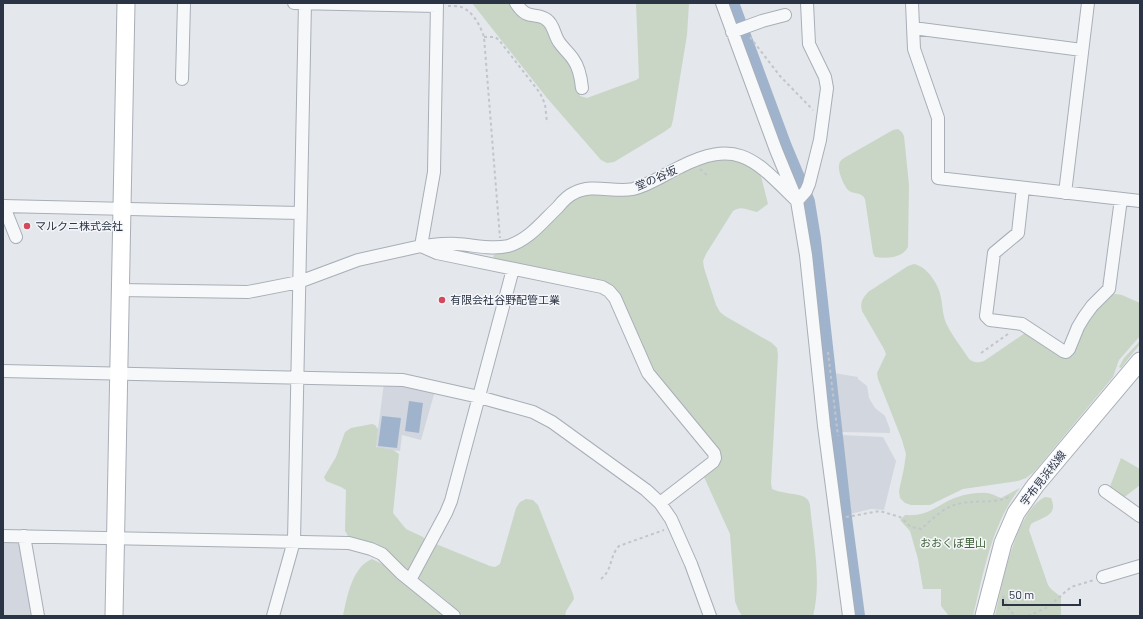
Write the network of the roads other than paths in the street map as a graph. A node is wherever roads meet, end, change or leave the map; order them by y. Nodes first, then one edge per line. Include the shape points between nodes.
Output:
1 (126, 3) edge
2 (184, 3) edge
3 (294, 3) edge
4 (305, 3) edge
5 (516, 3) edge
6 (722, 3) edge
7 (807, 3) edge
8 (912, 3) edge
9 (1088, 3) edge
10 (437, 4) edge
11 (785, 15) dead end
12 (913, 28) junction
13 (738, 30) junction
14 (1082, 50) junction
15 (182, 79) dead end
16 (582, 88) dead end
17 (1023, 188) junction
18 (1065, 193) junction
19 (801, 197) junction
20 (1121, 199) junction
21 (1140, 201) edge
22 (4, 206) edge
23 (122, 209) junction
24 (300, 213) junction
25 (16, 237) dead end
26 (421, 246) junction
27 (513, 269) junction
28 (299, 282) junction
29 (120, 290) junction
30 (1140, 361) edge
31 (3, 371) edge
32 (119, 374) junction
33 (297, 378) junction
34 (479, 397) junction
35 (1105, 491) dead end
36 (660, 503) junction
37 (1140, 516) edge
38 (3, 536) edge
39 (24, 536) junction
40 (115, 538) junction
41 (294, 542) junction
42 (1140, 566) edge
43 (1103, 577) road end
44 (410, 580) junction
45 (38, 616) edge
46 (114, 616) edge
47 (273, 616) edge
48 (454, 616) edge
49 (710, 616) edge
50 (849, 616) edge
51 (984, 616) edge

1 - 23 street
2 - 15 street
3 - 4 street
4 - 10 street
4 - 24 street
5 - 16 street via 526,14 546,19 551,24 559,42 577,66
6 - 13 street
7 - 19 street via 809,44 825,77 827,88 820,140 809,184
8 - 12 street
9 - 14 street
10 - 26 street via 434,172
11 - 13 street
12 - 14 street
12 - 17 street via 914,49 938,118 938,178
13 - 19 street via 776,150
14 - 18 street
17 - 18 street
17 - 20 street via 1018,234 994,253 986,316 990,320 1022,324 1066,352 1084,316 1109,289
18 - 20 street
19 - 26 street, 堂の谷坂 via 753,161 734,154 713,154 692,161 634,189 619,191 594,188 573,193 530,234 520,241 501,247 456,244
19 - 50 street via 824,426
20 - 21 street
22 - 23 street
22 - 25 street
23 - 24 street
23 - 29 street
24 - 28 street
26 - 27 street via 437,253
26 - 28 street, 堂の谷坂 via 358,260
27 - 34 street
27 - 36 street via 602,287 609,291 648,373 714,453 716,458 713,462
28 - 29 street, 堂の谷坂 via 248,292
28 - 33 street
29 - 32 street
30 - 51 street, 宇布見浜松線 via 1025,500 1003,544
31 - 32 street
32 - 33 street
32 - 40 street
33 - 34 street via 402,380
33 - 41 street
34 - 36 street via 546,418 646,490
34 - 44 street via 448,507
35 - 37 street
36 - 49 street via 671,518
38 - 39 street
39 - 40 street
39 - 45 street
40 - 41 street
40 - 46 street
41 - 44 street via 349,543 371,549 382,554
41 - 47 street
42 - 43 street
44 - 48 street

